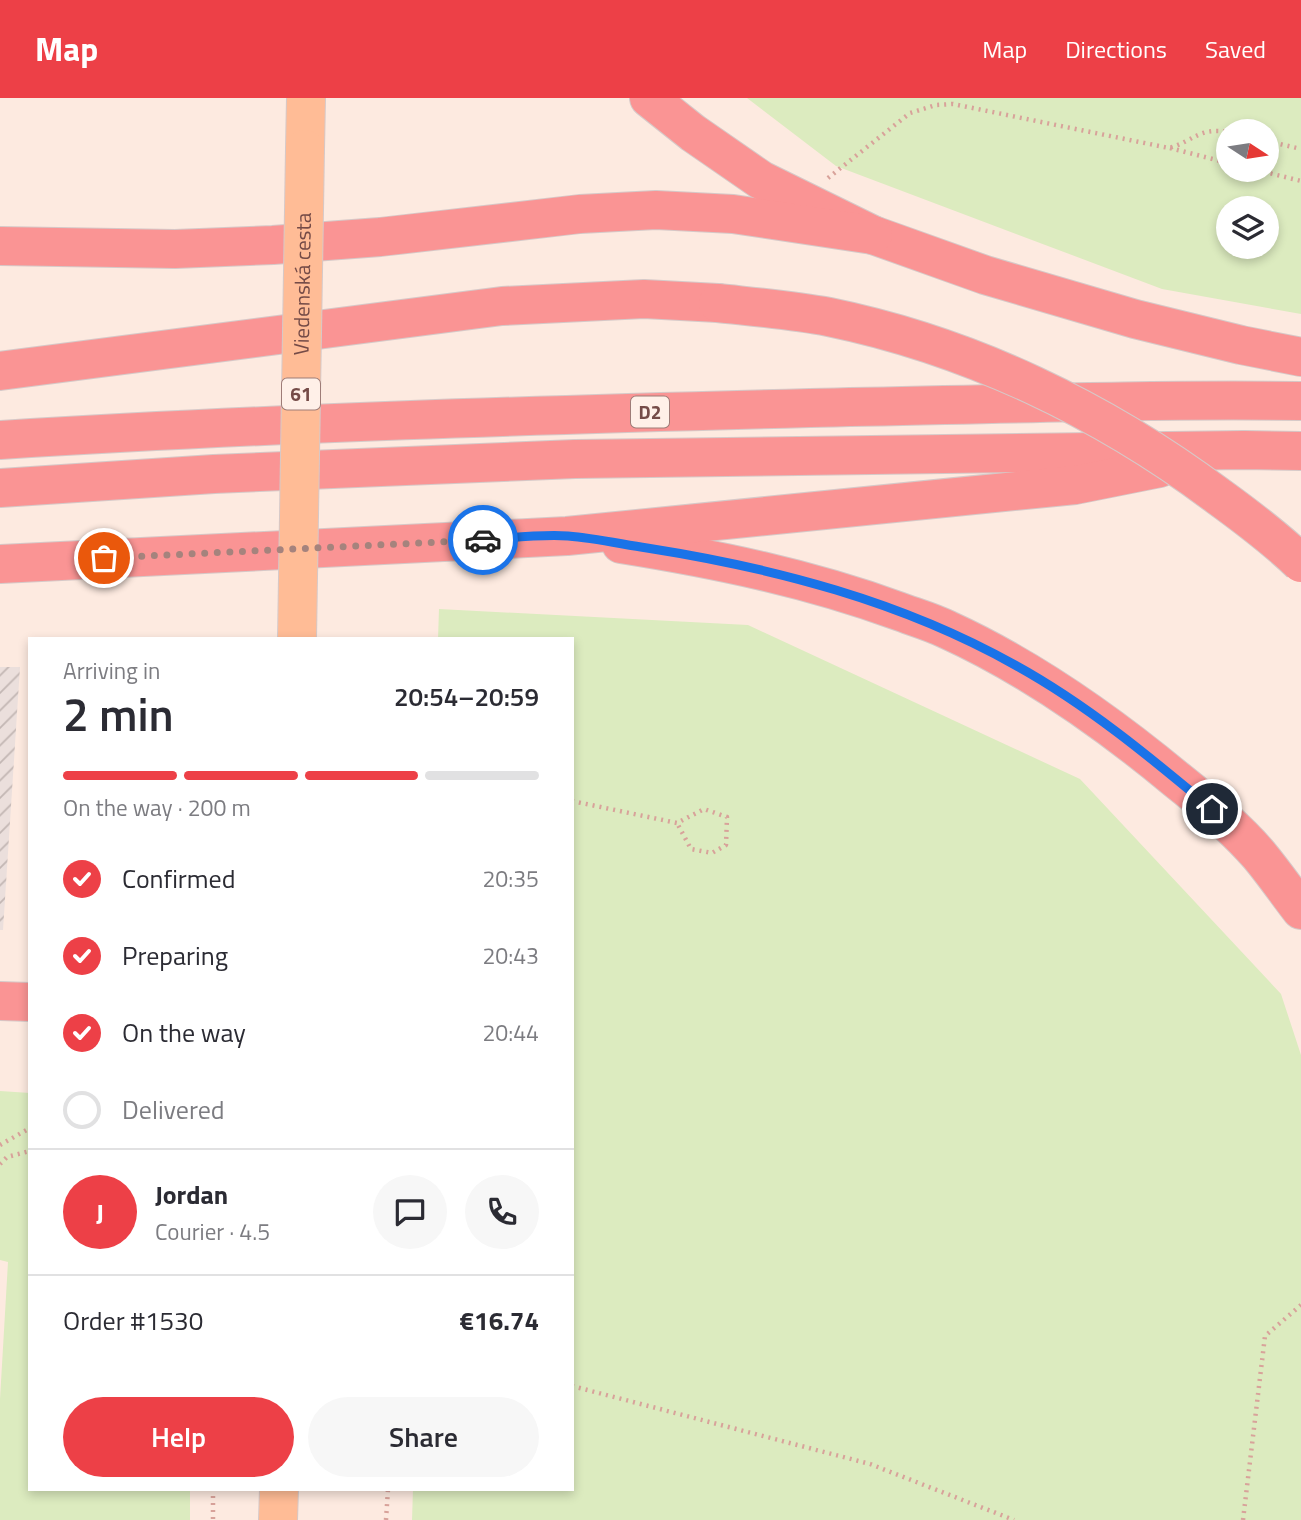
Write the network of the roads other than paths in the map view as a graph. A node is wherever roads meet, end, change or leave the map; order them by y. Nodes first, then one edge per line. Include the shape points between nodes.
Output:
1 (306, 98) edge
2 (649, 98) edge
3 (873, 235) junction
4 (0, 246) edge
5 (1301, 357) edge
6 (0, 371) edge
7 (1301, 401) edge
8 (0, 440) edge
9 (1244, 450) junction
10 (1301, 451) edge
11 (0, 488) edge
12 (567, 536) junction
13 (1301, 563) edge
14 (0, 564) edge
15 (297, 637) edge
16 (1301, 910) edge
17 (0, 1001) edge
18 (28, 1002) edge
19 (279, 1491) edge
20 (278, 1520) edge

1 - 15 main road, Viedenská cesta / 61, bridge
2 - 3 highway via 761,180
3 - 4 highway via 733,214 656,210 273,245 175,249
3 - 5 highway via 985,275 1135,319
6 - 13 highway, bridge via 502,306 644,299 792,311 882,331 1033,384 1111,424 1181,468
7 - 8 highway, D2 via 574,414
9 - 10 highway, D2
9 - 11 highway, D2 via 575,459
9 - 12 highway via 1076,485
12 - 14 highway
12 - 16 highway via 704,557 792,577 947,629 1028,673 1155,762 1258,854
17 - 18 highway
19 - 20 main road

